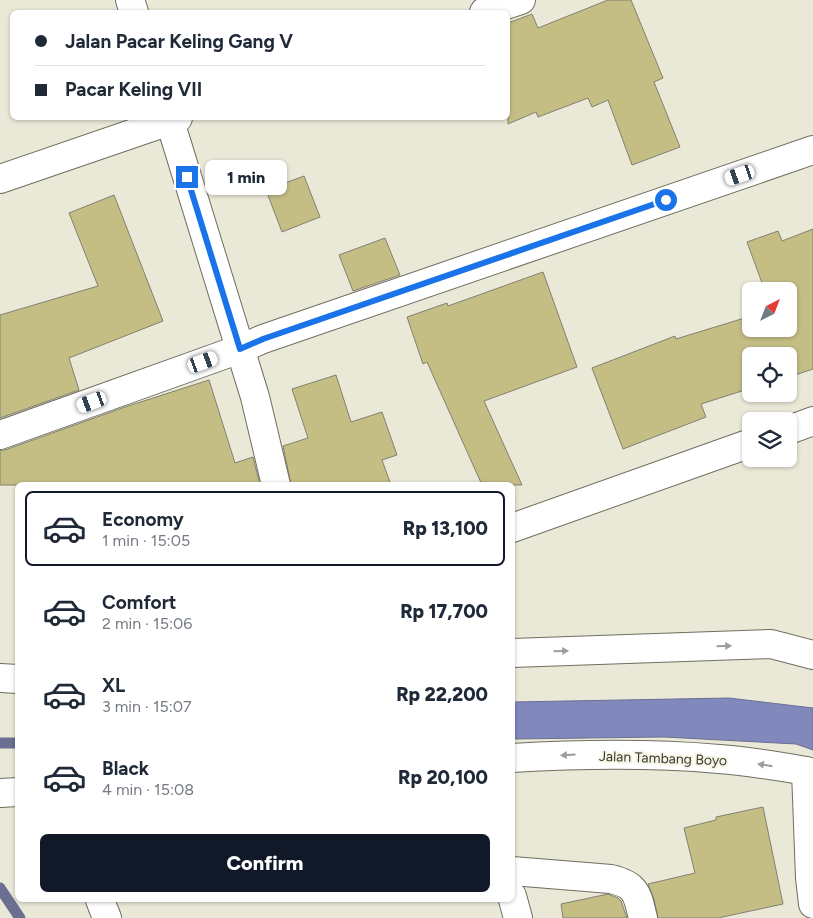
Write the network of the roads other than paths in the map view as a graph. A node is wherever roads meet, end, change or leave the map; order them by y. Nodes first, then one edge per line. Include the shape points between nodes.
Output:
1 (521, 0) edge
2 (490, 10) edge
3 (166, 120) edge
4 (173, 120) edge
5 (813, 150) edge
6 (0, 178) edge
7 (240, 349) junction
8 (813, 421) edge
9 (797, 427) edge
10 (0, 435) edge
11 (742, 446) edge
12 (275, 482) edge
13 (515, 527) edge
14 (515, 653) edge
15 (813, 655) edge
16 (0, 678) edge
17 (15, 678) edge
18 (515, 758) edge
19 (809, 772) edge
20 (15, 792) edge
21 (0, 793) edge
22 (15, 805) edge
23 (0, 807) edge
24 (515, 871) edge
25 (101, 902) edge
26 (514, 902) edge
27 (813, 904) edge
28 (107, 918) edge
29 (518, 918) edge
30 (643, 918) edge

1 - 2 street
3 - 6 street
4 - 7 street
5 - 7 street
7 - 10 street
7 - 12 street
8 - 9 street
11 - 13 street
14 -> 15 street via 770,644
16 - 17 street
19 -> 18 street, Jalan Tambang Boyo via 720,759 662,756 578,754
19 - 27 street
20 - 21 street
22 - 23 street
24 - 30 street via 624,882 637,894
25 - 28 street
26 - 29 street

